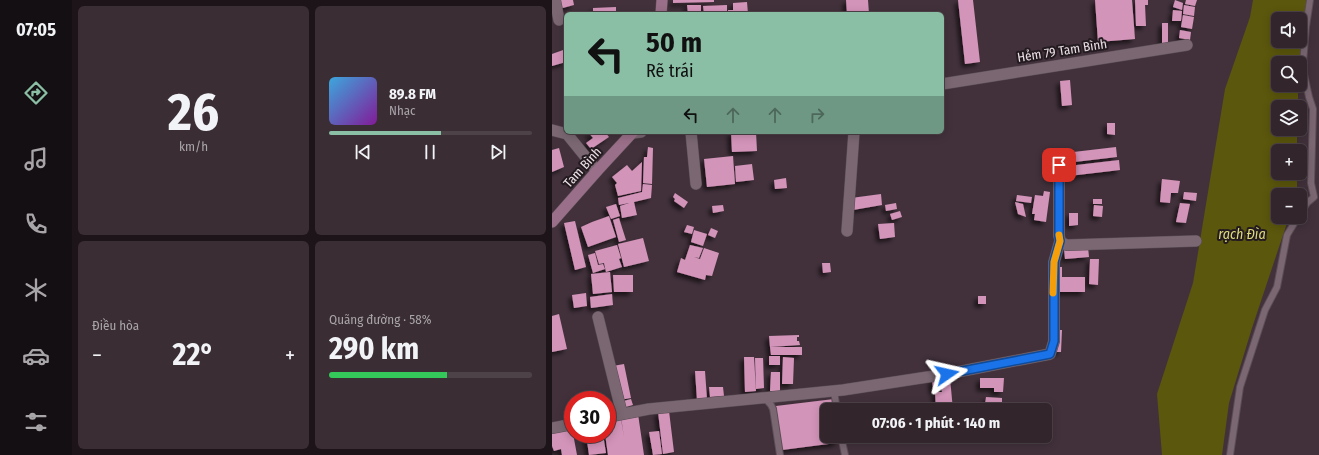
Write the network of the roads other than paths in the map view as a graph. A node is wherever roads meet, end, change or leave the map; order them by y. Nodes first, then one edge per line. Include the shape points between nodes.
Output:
1 (555, 0) edge
2 (662, 0) edge
3 (1310, 0) edge
4 (661, 12) edge
5 (559, 20) dead end
6 (1186, 45) dead end
7 (944, 84) edge
8 (552, 130) edge
9 (564, 133) edge
10 (567, 134) edge
11 (633, 134) edge
12 (690, 134) edge
13 (854, 134) edge
14 (1059, 165) dead end
15 (597, 171) junction
16 (696, 184) dead end
17 (1307, 203) edge
18 (552, 222) edge
19 (1294, 224) edge
20 (847, 231) dead end
21 (1196, 240) dead end
22 (1060, 241) junction
23 (598, 317) dead end
24 (834, 392) junction
25 (765, 398) junction
26 (836, 403) edge
27 (622, 414) junction
28 (616, 415) edge
29 (564, 426) edge
30 (552, 428) edge
31 (842, 443) edge
32 (780, 455) edge
33 (845, 455) edge
34 (1230, 455) edge

1 - 5 street
2 - 4 main road
3 - 17 lane via 1303,63 1313,109 1311,183 1314,197
6 - 7 street, Hẻm 79 Tam Bình
8 - 9 street
10 - 15 street
11 - 15 main road, Tam Bình
12 - 16 street
13 - 20 street
14 - 22 street
15 - 18 main road, Tam Bình
19 - 34 lane via 1287,235 1277,287 1263,317 1240,387
21 - 22 street via 1067,245
22 - 24 street via 1054,262 1054,341 1050,354
23 - 27 street
24 - 25 street
24 - 26 lane
25 - 27 street via 648,409
25 - 32 lane via 773,409
27 - 28 street
29 - 30 street
31 - 33 lane

